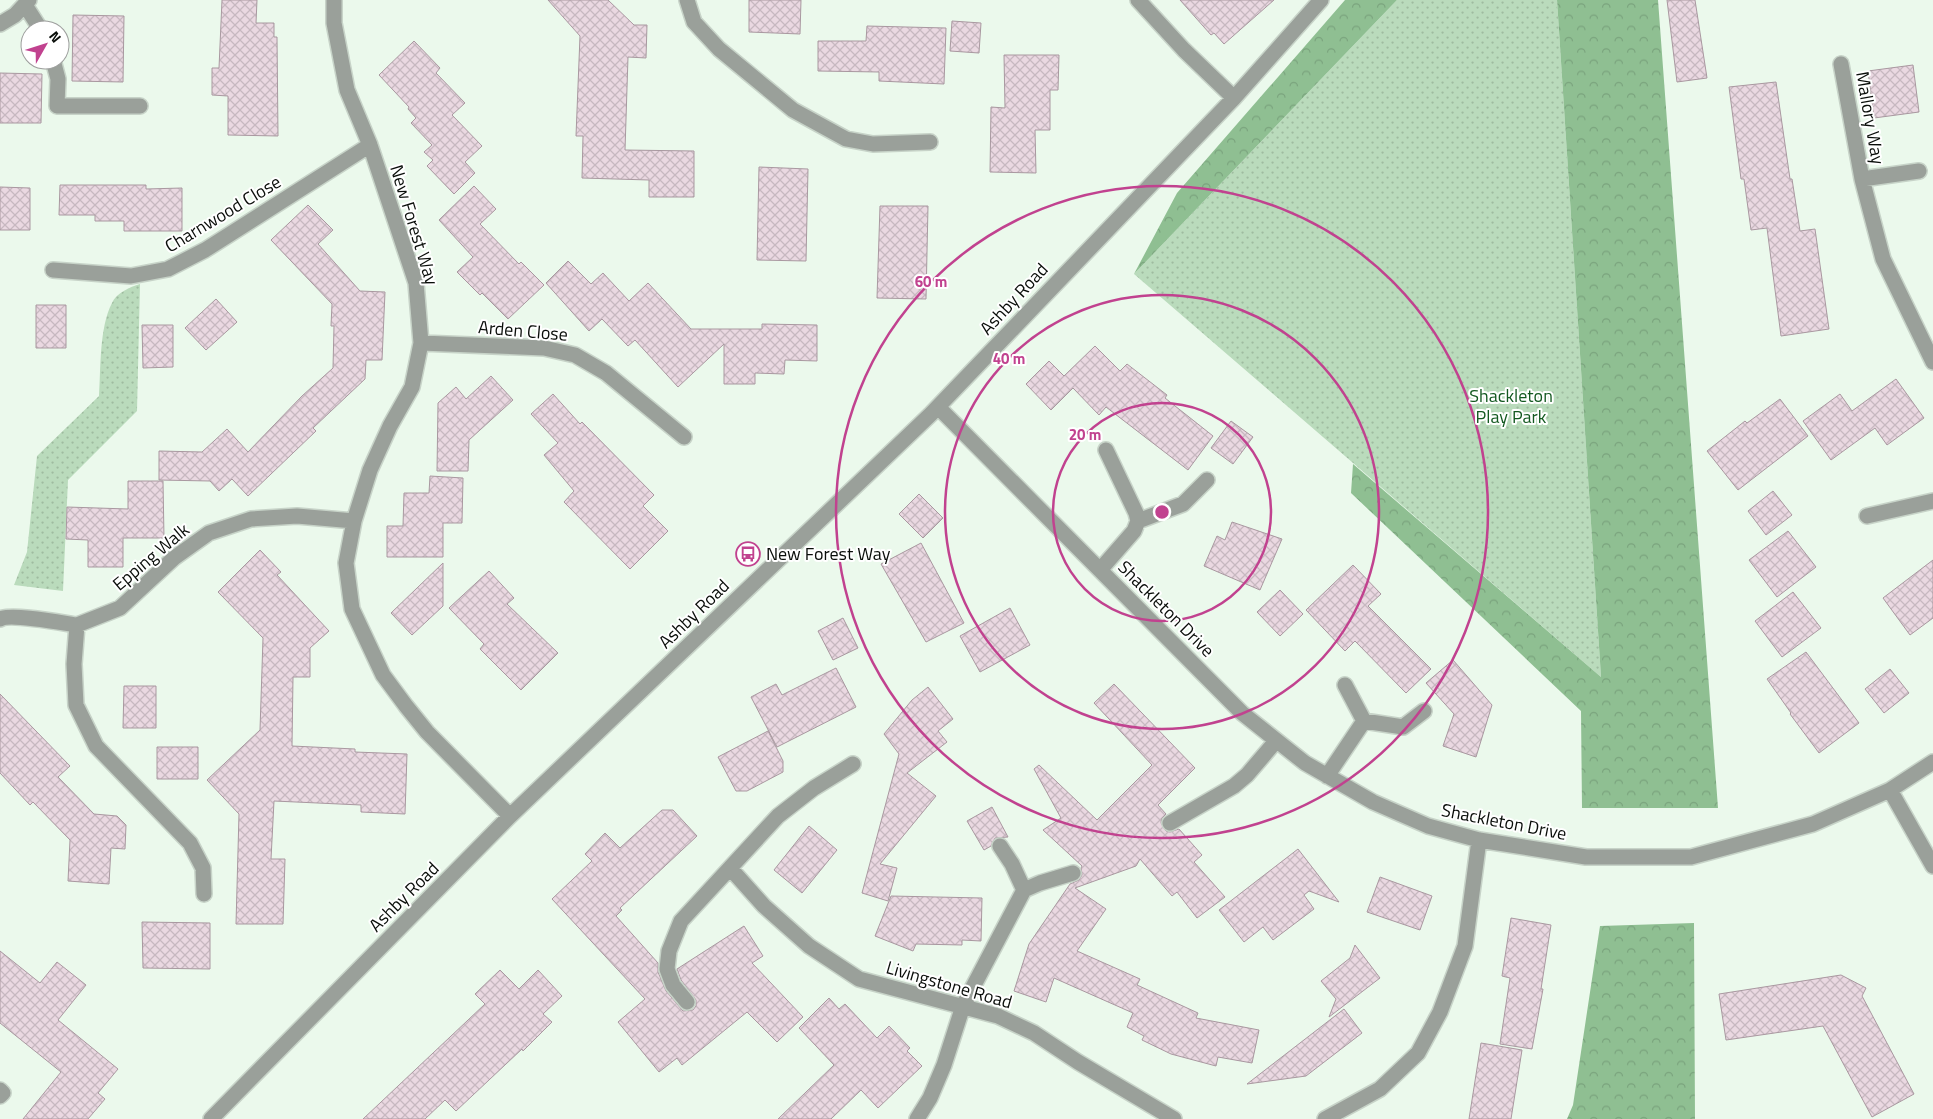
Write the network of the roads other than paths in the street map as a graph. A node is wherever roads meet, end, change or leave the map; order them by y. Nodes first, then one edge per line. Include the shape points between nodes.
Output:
1 (334, 0) edge
2 (687, 0) edge
3 (1138, 0) edge
4 (1320, 0) edge
5 (27, 3) edge
6 (35, 20) edge
7 (0, 24) edge
8 (1841, 64) dead end
9 (56, 70) edge
10 (1234, 98) junction
11 (140, 106) dead end
12 (930, 142) dead end
13 (370, 145) junction
14 (1918, 171) dead end
15 (1862, 179) junction
16 (53, 270) dead end
17 (422, 343) junction
18 (1933, 362) edge
19 (938, 407) junction
20 (684, 437) dead end
21 (1106, 450) dead end
22 (1207, 480) dead end
23 (1933, 501) edge
24 (1867, 516) dead end
25 (354, 521) junction
26 (1138, 521) junction
27 (1100, 570) junction
28 (0, 619) edge
29 (77, 625) junction
30 (1345, 685) dead end
31 (1424, 712) dead end
32 (1364, 721) junction
33 (1276, 741) junction
34 (1933, 762) edge
35 (853, 764) dead end
36 (1327, 776) junction
37 (1890, 790) junction
38 (510, 816) junction
39 (1170, 823) dead end
40 (1479, 840) junction
41 (1000, 846) dead end
42 (1933, 866) edge
43 (730, 868) junction
44 (1073, 873) dead end
45 (1024, 890) junction
46 (204, 894) dead end
47 (687, 1002) dead end
48 (963, 1006) junction
49 (0, 1090) edge
50 (0, 1096) edge
51 (211, 1119) edge
52 (917, 1119) edge
53 (1174, 1119) edge
54 (1325, 1119) edge

1 - 13 street, New Forest Way via 334,23 347,90
2 - 12 street via 694,22 719,49 793,110 846,139 873,144
3 - 10 street
4 - 10 street, Ashby Road
5 - 6 street
5 - 7 street
8 - 15 street, Mallory Way
9 - 11 street via 56,106
10 - 19 street, Ashby Road
13 - 16 street, Charnwood Close via 205,250 168,269 132,276
13 - 17 street, New Forest Way via 416,283
14 - 15 street, Mallory Way
15 - 18 street, Mallory Way via 1883,259
17 - 20 street, Arden Close via 544,348 575,355 606,373
17 - 25 street, New Forest Way via 412,387 370,470
19 - 27 street, Shackleton Drive
19 - 38 street, Ashby Road
21 - 26 street
22 - 26 street via 1183,504
23 - 24 street
25 - 29 street, Epping Walk via 297,516 251,519 209,533 174,558 120,608
25 - 38 street, New Forest Way via 346,563 352,609 383,675 427,732
26 - 27 street via 1134,531
27 - 33 street, Shackleton Drive via 1242,713
28 - 29 street via 4,616 19,617
29 - 46 street via 74,664 76,705 96,746 190,843 203,868
30 - 32 street
31 - 32 street via 1403,727
32 - 36 street
33 - 36 street, Shackleton Drive
33 - 39 street via 1234,786
34 - 37 street, Shackleton Drive
35 - 43 street via 778,816
36 - 40 street, Shackleton Drive via 1373,802 1428,826
37 - 40 street, Shackleton Drive via 1813,824 1691,857 1586,857
37 - 42 street
38 - 51 street, Ashby Road
40 - 54 street via 1465,946 1440,1012 1418,1053 1380,1089
41 - 45 street
43 - 47 street via 681,921 669,951 667,968 673,984
43 - 48 street, Livingstone Road via 764,906 809,946 859,979
44 - 45 street
45 - 48 street
48 - 52 street via 944,1065
48 - 53 street, Livingstone Road via 998,1016 1034,1033
49 - 50 street via 3,1093

